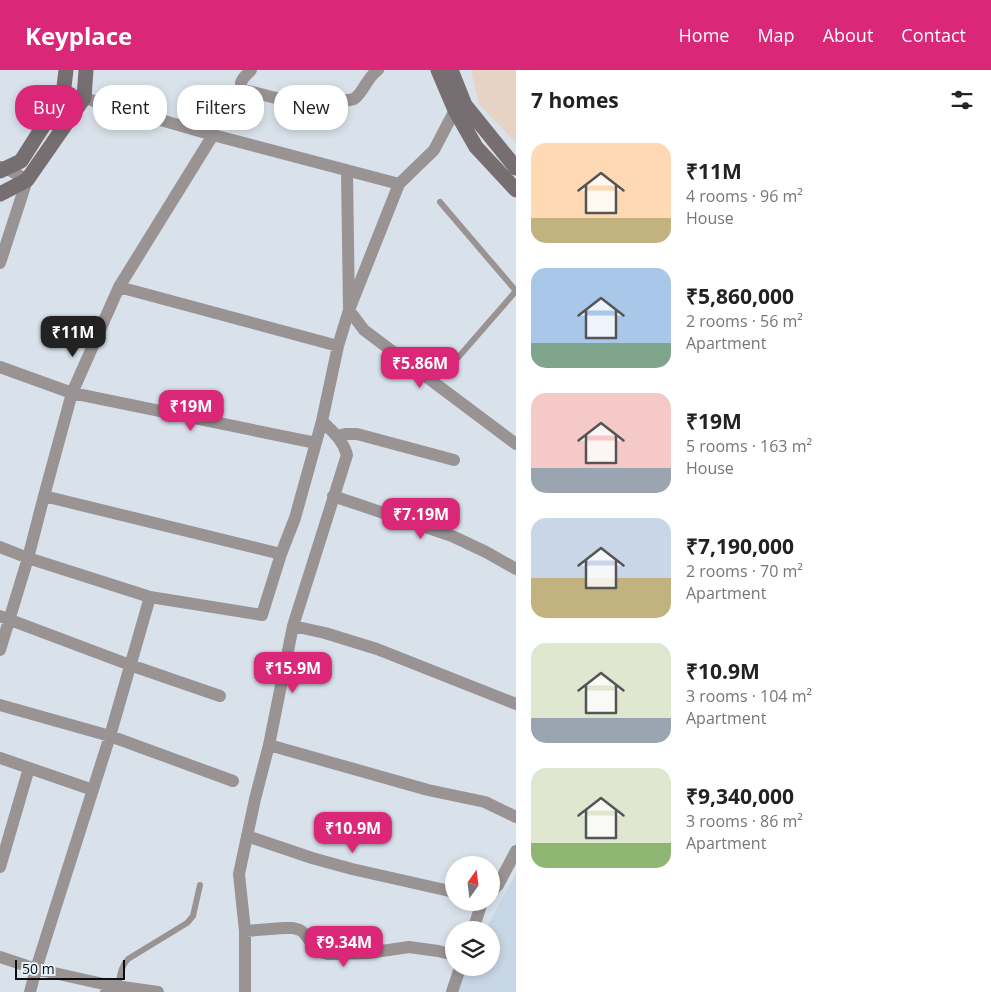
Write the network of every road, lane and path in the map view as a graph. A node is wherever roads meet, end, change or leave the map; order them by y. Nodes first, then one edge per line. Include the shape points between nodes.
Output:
1 (66, 70) edge
2 (86, 70) edge
3 (251, 70) edge
4 (378, 70) edge
5 (438, 70) edge
6 (451, 70) edge
7 (64, 85) edge
8 (84, 98) junction
9 (460, 108) junction
10 (41, 130) edge
11 (213, 135) junction
12 (516, 168) edge
13 (2, 169) edge
14 (347, 171) junction
15 (27, 180) junction
16 (399, 184) junction
17 (516, 190) edge
18 (0, 194) edge
19 (440, 202) dead end
20 (0, 263) edge
21 (118, 287) junction
22 (516, 291) edge
23 (349, 310) junction
24 (338, 346) junction
25 (455, 362) dead end
26 (0, 368) edge
27 (72, 393) junction
28 (322, 422) junction
29 (338, 436) junction
30 (316, 443) junction
31 (516, 444) edge
32 (454, 460) dead end
33 (44, 496) junction
34 (333, 496) junction
35 (0, 547) edge
36 (281, 554) junction
37 (28, 558) junction
38 (516, 569) edge
39 (150, 597) junction
40 (5, 618) edge
41 (293, 626) junction
42 (0, 650) edge
43 (130, 665) junction
44 (220, 696) dead end
45 (516, 704) edge
46 (0, 706) edge
47 (110, 736) junction
48 (269, 745) junction
49 (0, 758) edge
50 (29, 768) junction
51 (233, 781) dead end
52 (93, 790) junction
53 (516, 817) edge
54 (247, 836) junction
55 (516, 852) edge
56 (0, 867) edge
57 (500, 881) edge
58 (200, 885) dead end
59 (445, 890) edge
60 (245, 932) junction
61 (445, 953) edge
62 (0, 958) edge
63 (36, 969) junction
64 (457, 976) edge
65 (111, 988) edge
66 (30, 992) edge
67 (158, 992) edge
68 (245, 992) edge
69 (452, 992) edge

1 - 7 main road
2 - 8 main road
3 - 4 street via 240,84 244,90 312,107 354,99
5 - 9 main road
6 - 9 main road
8 - 11 street
8 - 15 main road
9 - 12 main road
9 - 16 street via 434,150
9 - 17 main road via 476,147
10 - 13 main road via 21,161
11 - 14 street
11 - 21 street
13 - 15 street
14 - 16 street
14 - 23 street
15 - 18 main road
15 - 20 street
16 - 23 street
19 - 22 lane
21 - 24 street
21 - 27 street
22 - 25 lane
23 - 24 street
23 - 31 street via 364,330
24 - 28 street
26 - 27 street
27 - 30 street
27 - 33 street
28 - 29 street
28 - 30 street
29 - 32 street via 357,434
29 - 34 street via 347,455
30 - 36 street via 295,518
33 - 36 street
33 - 37 street
34 - 38 street via 452,536
34 - 41 street
35 - 37 street
36 - 39 street via 262,615
37 - 39 street
37 - 40 street
39 - 43 street
40 - 42 street
40 - 43 street
41 - 45 street via 377,649
41 - 48 street
43 - 44 street
43 - 47 street
46 - 47 street
47 - 51 street
47 - 52 street
48 - 53 street via 428,790 485,802
48 - 54 street
49 - 50 street
50 - 52 street
50 - 56 street
52 - 63 street
54 - 59 street via 312,858
54 - 60 street via 239,874
55 - 57 street
58 - 65 lane via 193,916 124,962
60 - 61 street via 293,928 304,933 317,950 328,954 409,948
60 - 68 street
62 - 63 street
63 - 65 street
63 - 66 street
64 - 69 street
65 - 67 street

